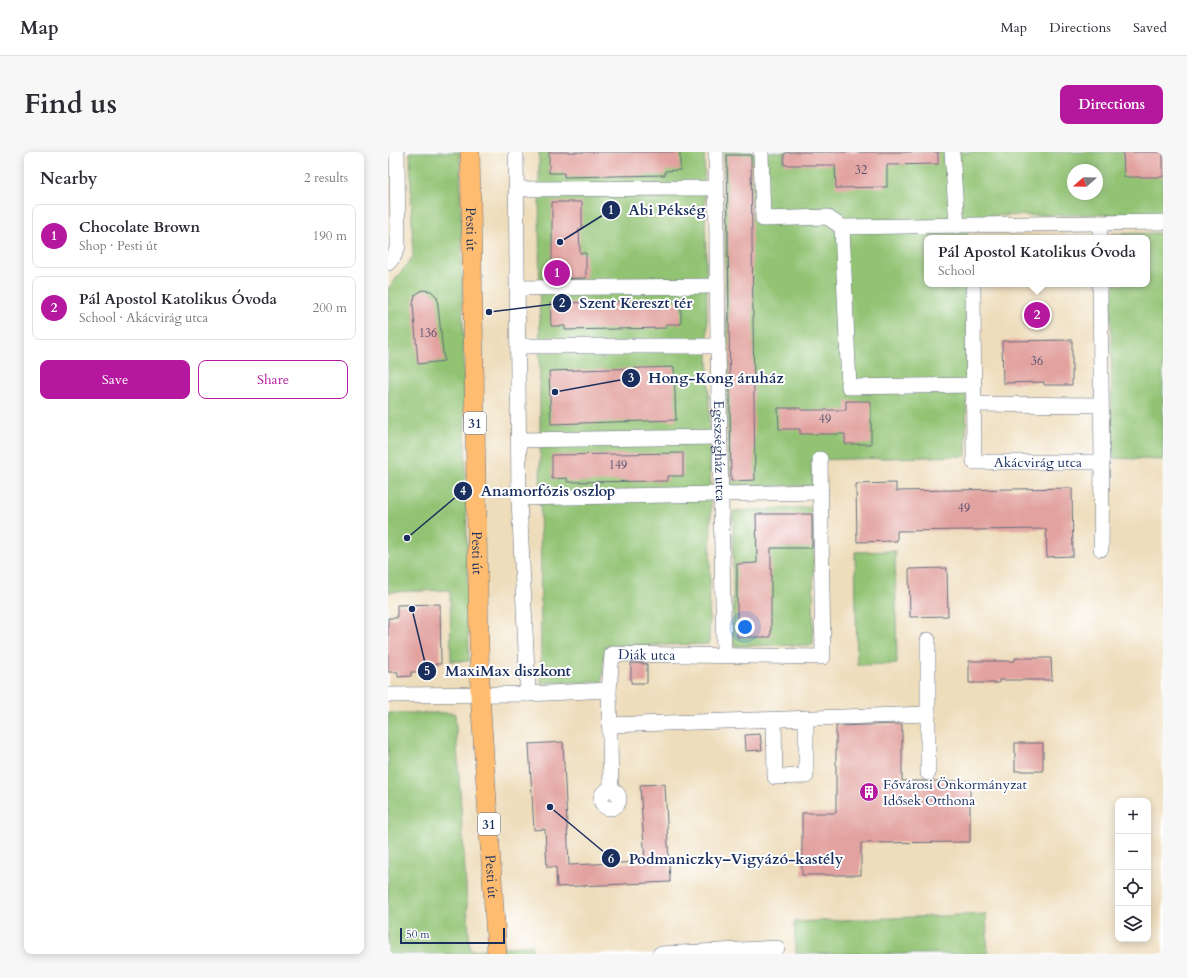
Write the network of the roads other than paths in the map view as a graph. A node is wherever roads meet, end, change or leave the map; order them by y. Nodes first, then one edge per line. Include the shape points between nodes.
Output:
1 (397, 152) edge
2 (470, 152) edge
3 (516, 152) edge
4 (716, 152) edge
5 (761, 152) edge
6 (952, 152) edge
7 (716, 188) junction
8 (516, 189) junction
9 (1163, 222) edge
10 (1100, 223) junction
11 (842, 227) junction
12 (967, 230) edge
13 (1100, 235) edge
14 (388, 263) edge
15 (717, 286) junction
16 (973, 287) edge
17 (1100, 287) edge
18 (517, 288) junction
19 (518, 346) junction
20 (718, 346) junction
21 (974, 384) junction
22 (973, 404) junction
23 (1101, 405) junction
24 (720, 437) junction
25 (519, 440) junction
26 (820, 459) dead end
27 (1102, 462) junction
28 (820, 492) junction
29 (721, 493) junction
30 (520, 498) junction
31 (1101, 548) dead end
32 (928, 640) dead end
33 (724, 655) junction
34 (609, 690) junction
35 (480, 694) junction
36 (528, 694) junction
37 (388, 695) edge
38 (928, 714) junction
39 (806, 718) junction
40 (774, 719) junction
41 (609, 725) junction
42 (928, 774) dead end
43 (610, 789) dead end
44 (777, 948) dead end
45 (497, 954) edge
46 (660, 954) edge

1 - 14 street via 398,246
2 - 35 main road, Pesti út / 31
3 - 8 street
4 - 7 street, Egészségház utca
5 - 11 street via 763,219 826,217
6 - 12 street
7 - 8 street
7 - 15 street, Egészségház utca
8 - 18 street
9 - 10 street
10 - 12 street
10 - 13 street
11 - 12 street
11 - 21 street via 849,387
15 - 18 street
15 - 20 street, Egészségház utca
16 - 21 street
17 - 23 street
18 - 19 street
19 - 20 street
19 - 25 street
20 - 24 street, Egészségház utca
21 - 22 street
22 - 23 street
22 - 27 street, Akácvirág utca via 974,462
23 - 27 street
24 - 25 street
24 - 29 street, Egészségház utca
25 - 30 street
26 - 28 street
27 - 31 street
28 - 29 street
28 - 33 street, Diák utca via 822,657
29 - 30 street
29 - 33 street, Egészségház utca
30 - 36 street
32 - 38 street
33 - 34 street, Diák utca via 612,654
34 - 36 street
34 - 41 street
35 - 36 street
35 - 37 street
35 - 45 main road, Pesti út / 31
38 - 39 street
38 - 42 street
39 - 40 street
39 - 40 street via 806,776 775,777
40 - 41 street
41 - 43 street
44 - 46 street

